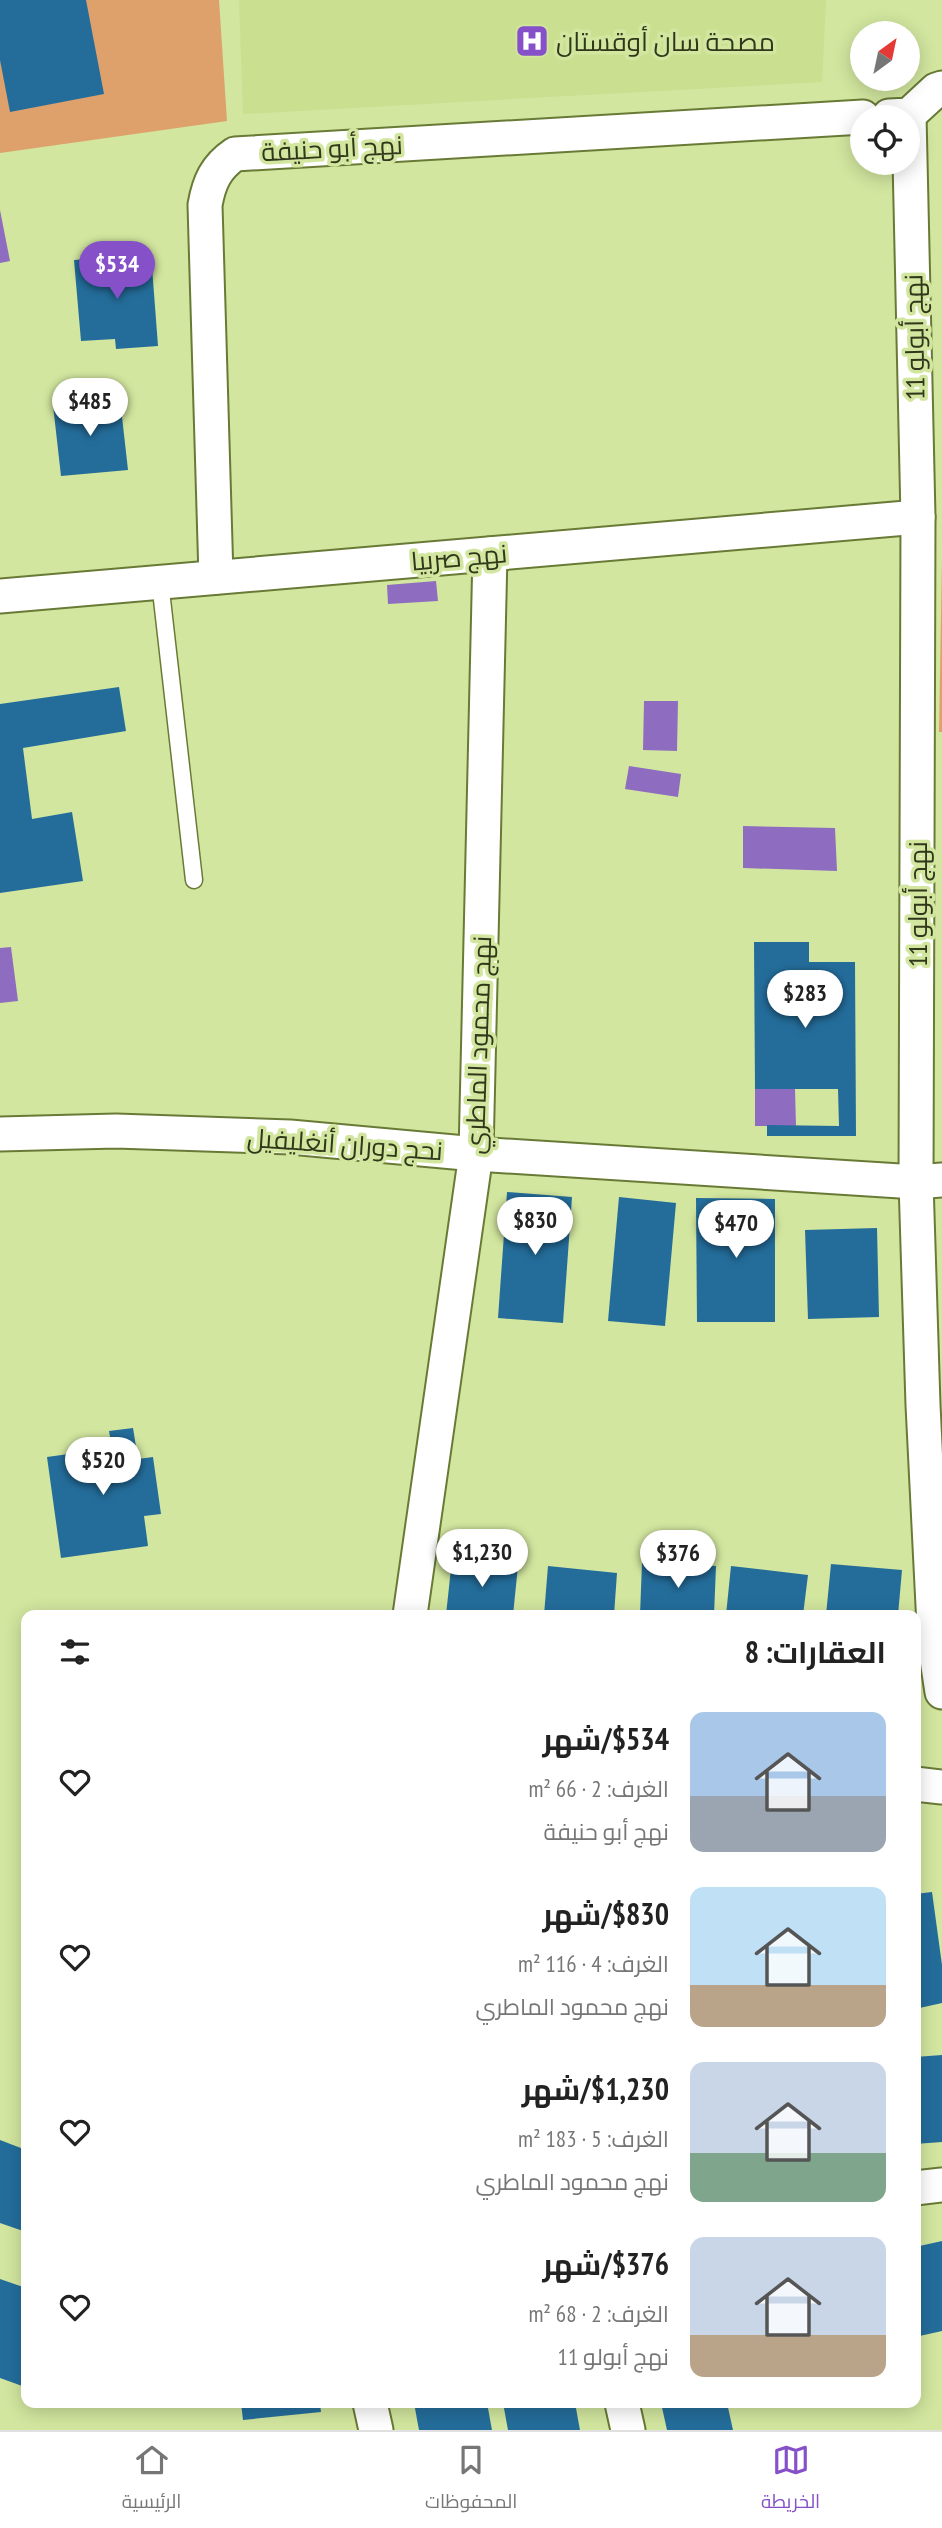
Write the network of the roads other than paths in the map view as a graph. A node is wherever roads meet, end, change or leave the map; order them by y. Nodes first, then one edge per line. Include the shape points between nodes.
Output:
1 (942, 88) edge
2 (920, 105) edge
3 (850, 118) edge
4 (910, 175) edge
5 (918, 517) junction
6 (490, 554) junction
7 (216, 577) junction
8 (160, 582) junction
9 (0, 596) edge
10 (194, 880) dead end
11 (0, 1134) edge
12 (476, 1154) junction
13 (929, 1181) edge
14 (411, 1610) edge
15 (942, 1692) edge
16 (921, 1785) edge
17 (942, 1787) edge
18 (942, 2185) edge
19 (921, 2187) edge
20 (371, 2408) edge
21 (623, 2408) edge
22 (376, 2430) edge
23 (628, 2430) edge

1 - 2 street
3 - 7 street, نهج أبو حنيفة via 235,154 228,158 209,183 205,205
4 - 5 street, نهج أبولو 11
5 - 6 street, نهج صربيا
5 - 13 street, نهج أبولو 11
6 - 7 street, نهج صربيا
6 - 12 street, نهج محمود الماطري
7 - 8 street, نهج صربيا
8 - 9 street, نهج صربيا
8 - 10 lane
11 - 12 street, نحج دوران أنغليفيل via 116,1131 289,1137
12 - 13 street, نحج دوران أنغليفيل
12 - 14 street, نهج محمود الماطري
13 - 15 street, نهج أبولو 11 via 926,1472 935,1646
16 - 17 street
18 - 19 street
20 - 22 street
21 - 23 street

